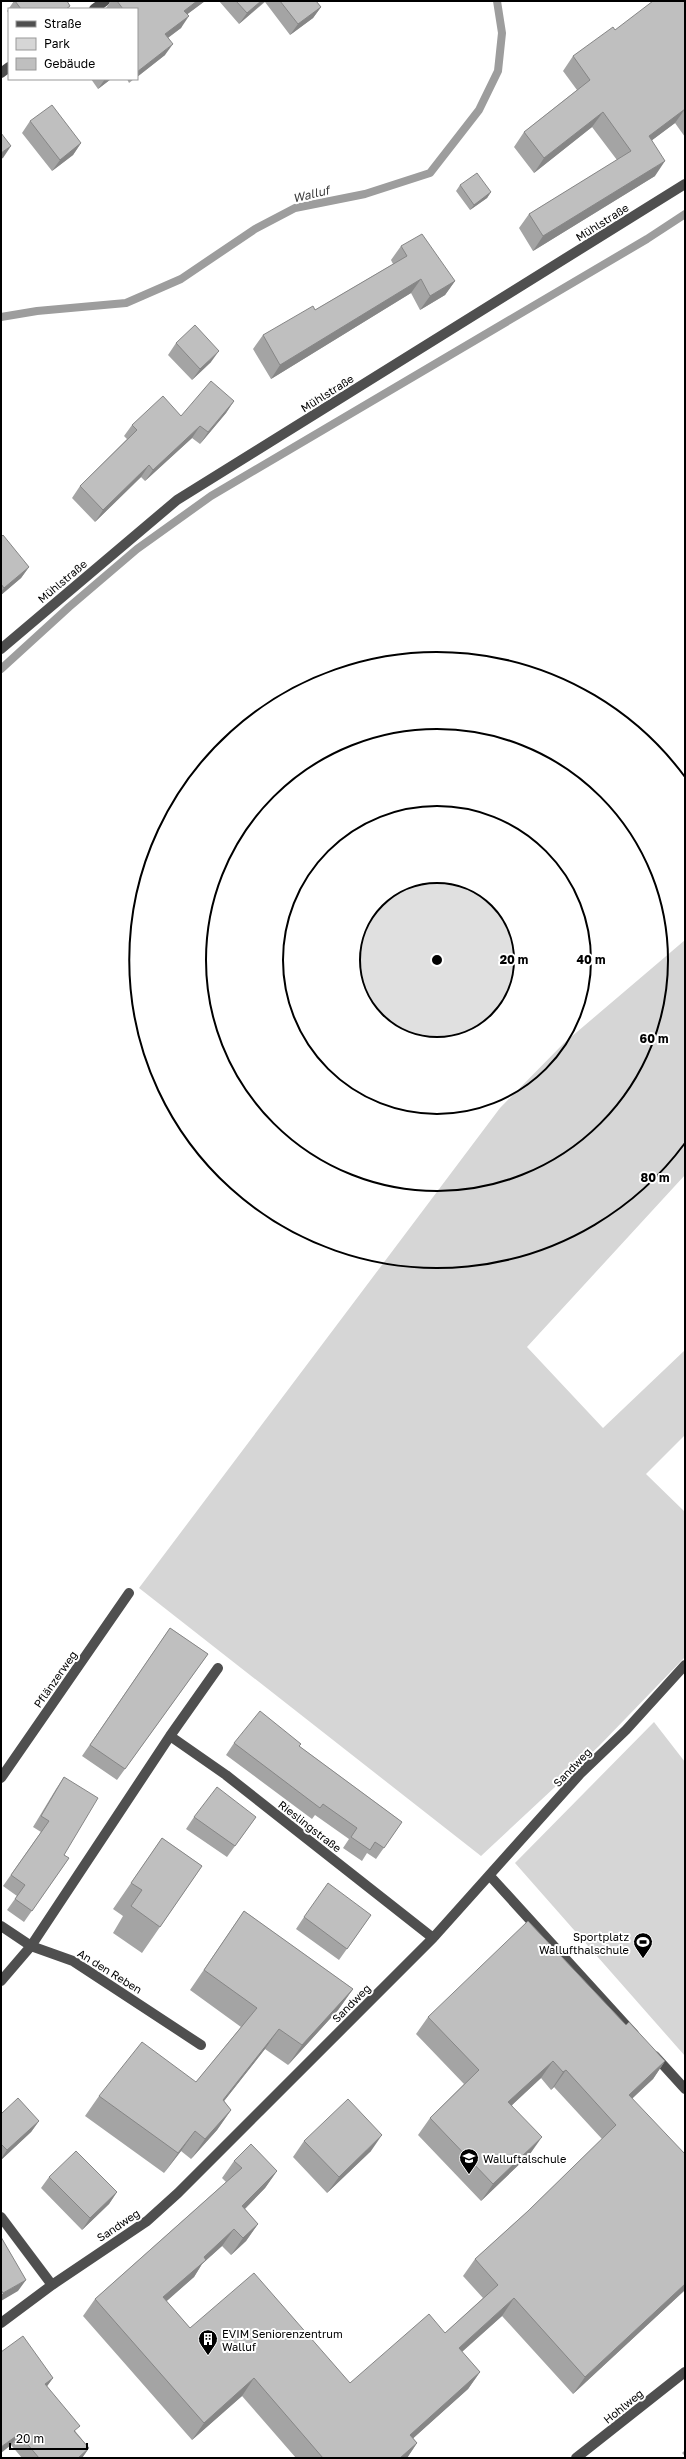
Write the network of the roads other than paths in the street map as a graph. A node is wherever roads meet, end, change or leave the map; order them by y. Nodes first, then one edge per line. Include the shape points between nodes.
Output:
1 (105, 1) edge
2 (95, 8) edge
3 (685, 184) edge
4 (1, 649) edge
5 (129, 1593) dead end
6 (685, 1665) edge
7 (218, 1668) dead end
8 (170, 1736) junction
9 (1, 1778) edge
10 (490, 1876) junction
11 (1, 1926) edge
12 (433, 1938) junction
13 (31, 1946) junction
14 (1, 1980) edge
15 (201, 2045) dead end
16 (685, 2089) edge
17 (1, 2217) edge
18 (52, 2285) junction
19 (1, 2323) edge
20 (685, 2372) edge
21 (576, 2458) edge

1 - 2 street
3 - 4 street, Mühlstraße via 177,500
5 - 9 street, Pflänzerweg
6 - 10 street, Sandweg via 626,1730 580,1774
7 - 8 street
8 - 12 street, Rieslingstraße via 226,1775
8 - 13 street
10 - 12 street, Sandweg
10 - 16 street
11 - 13 street, An den Reben
12 - 18 street, Sandweg via 178,2193 147,2221
13 - 14 street
13 - 15 street, An den Reben via 73,1961
17 - 18 street
18 - 19 street, Sandweg
20 - 21 street, Hohlweg

